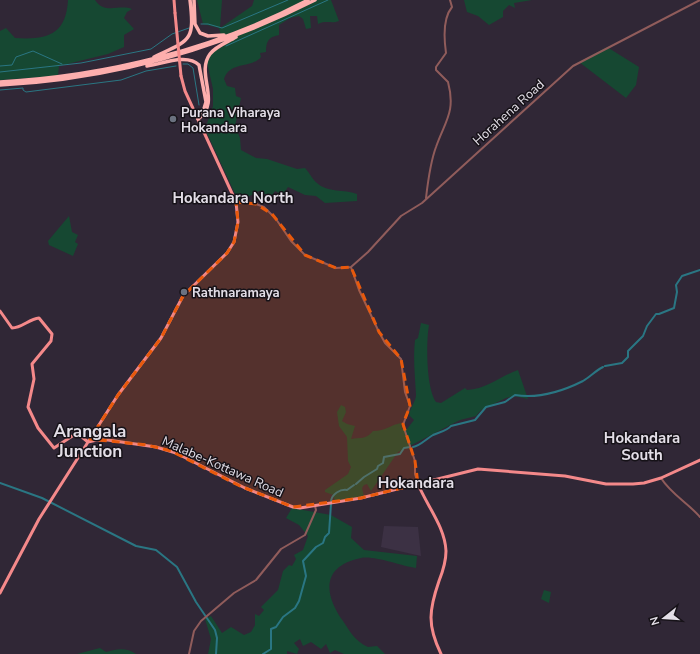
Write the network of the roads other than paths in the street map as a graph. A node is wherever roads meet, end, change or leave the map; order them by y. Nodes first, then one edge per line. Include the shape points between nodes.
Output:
1 (174, 0) edge
2 (190, 0) edge
3 (194, 0) edge
4 (308, 0) edge
5 (315, 0) edge
6 (450, 0) edge
7 (700, 0) edge
8 (249, 30) junction
9 (231, 34) junction
10 (144, 62) junction
11 (126, 69) junction
12 (0, 82) edge
13 (0, 85) edge
14 (197, 117) junction
15 (426, 199) junction
16 (236, 202) junction
17 (351, 267) junction
18 (0, 311) edge
19 (90, 439) junction
20 (97, 440) junction
21 (88, 442) junction
22 (700, 460) edge
23 (661, 478) junction
24 (418, 484) junction
25 (315, 506) junction
26 (700, 517) edge
27 (0, 593) edge
28 (190, 654) edge
29 (441, 654) edge

1 - 14 main road, bridge via 181,76
2 - 10 highway via 190,38 181,45
3 - 9 highway via 195,24 200,33 208,36
4 - 9 highway
5 - 8 highway
6 - 15 street via 452,7 447,13 446,53 436,70 448,82 450,117 434,152
7 - 15 street, Horahena Road via 573,66
8 - 11 highway via 185,53
8 - 14 highway via 209,55 206,65 209,105 205,114
9 - 10 highway
10 - 12 highway via 39,80
11 - 13 highway via 75,78
11 - 14 highway via 185,59 195,61 201,67 206,102 203,112
14 - 16 main road
15 - 17 street, Horahena Road via 401,216
16 - 17 street via 264,207 305,255 336,268
16 - 19 main road via 238,222 234,242 227,253 183,296 161,338 118,394
17 - 24 street via 379,332 385,343 401,359 405,392 410,406 403,425 415,461
18 - 21 main road via 12,328 39,318 52,334 51,341 32,364 34,379 28,406 38,428 54,448 77,433
19 - 20 main road
19 - 21 main road
20 - 21 main road, Malabe-Kottawa Road
20 - 25 main road, Malabe-Kottawa Road via 156,447 176,454 240,486 293,507
21 - 27 main road via 48,505
22 - 23 main road, Malabe-Kottawa Road
23 - 24 main road, Malabe-Kottawa Road via 644,483 606,484 565,476 481,469
23 - 26 street via 669,490 686,502
24 - 25 main road, Malabe-Kottawa Road
24 - 29 main road via 445,541 445,566 432,602 430,618 434,640
25 - 28 street via 316,510 305,535 281,549 256,580 234,593 197,625

